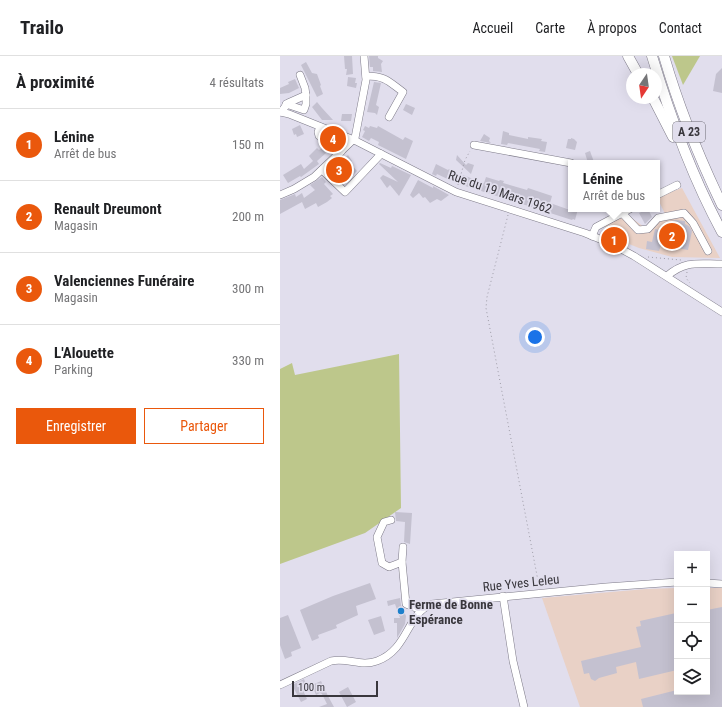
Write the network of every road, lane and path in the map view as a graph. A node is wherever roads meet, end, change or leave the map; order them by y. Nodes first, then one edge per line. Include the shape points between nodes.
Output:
1 (364, 56) edge
2 (628, 56) edge
3 (652, 56) edge
4 (664, 56) edge
5 (635, 68) edge
6 (300, 75) dead end
7 (366, 76) junction
8 (306, 95) junction
9 (286, 104) junction
10 (656, 104) edge
11 (281, 112) edge
12 (389, 117) dead end
13 (320, 127) junction
14 (336, 133) junction
15 (354, 140) junction
16 (474, 145) joint
17 (344, 149) junction
18 (381, 154) junction
19 (568, 162) edge
20 (322, 170) junction
21 (694, 172) junction
22 (678, 185) dead end
23 (456, 192) junction
24 (660, 194) edge
25 (280, 195) edge
26 (722, 205) edge
27 (510, 209) junction
28 (623, 212) edge
29 (626, 212) edge
30 (722, 232) edge
31 (592, 236) junction
32 (708, 251) dead end
33 (722, 264) edge
34 (667, 276) junction
35 (722, 312) edge
36 (391, 520) dead end
37 (403, 547) dead end
38 (402, 562) junction
39 (674, 582) edge
40 (710, 583) edge
41 (722, 584) edge
42 (540, 593) junction
43 (503, 596) junction
44 (421, 610) junction
45 (280, 685) edge
46 (524, 707) edge

1 - 7 street
2 - 5 highway
3 - 21 highway, A 23
4 - 26 highway, A 23 via 691,135
6 - 8 street
7 - 12 street via 383,78 403,92
7 - 15 street
8 - 9 street
8 - 9 street via 304,110
9 - 11 street
10 - 21 highway
11 - 13 street, Rue du 19 Mars 1962
13 - 14 street, Rue du 19 Mars 1962
13 - 17 street via 319,136
14 - 15 street, Rue du 19 Mars 1962
14 - 17 street via 343,139
15 - 17 street
15 - 18 street, Rue du 19 Mars 1962
16 - 19 street
16 - 23 path via 465,160
17 - 20 street
18 - 20 street via 345,192
18 - 23 street, Rue du 19 Mars 1962
20 - 25 street
21 - 30 highway, A 23
22 - 24 street
23 - 27 street, Rue du 19 Mars 1962
27 - 31 street, Rue du 19 Mars 1962
27 - 42 path via 486,308
28 - 31 street via 596,227
29 - 32 street via 638,230 648,229 658,218 684,212
31 - 34 street, Rue du 19 Mars 1962 via 627,252
33 - 34 street via 687,265 679,267
34 - 35 street, Rue du 19 Mars 1962
36 - 38 street via 384,522 377,537 382,563 389,567
37 - 38 street
38 - 44 street via 406,604
39 - 42 street, Rue Yves Leleu
40 - 41 street
42 - 43 street, Rue Yves Leleu
43 - 44 street, Rue Yves Leleu via 435,604
43 - 46 street via 513,661
44 - 45 street via 400,644 385,657 364,664 339,660 329,662

